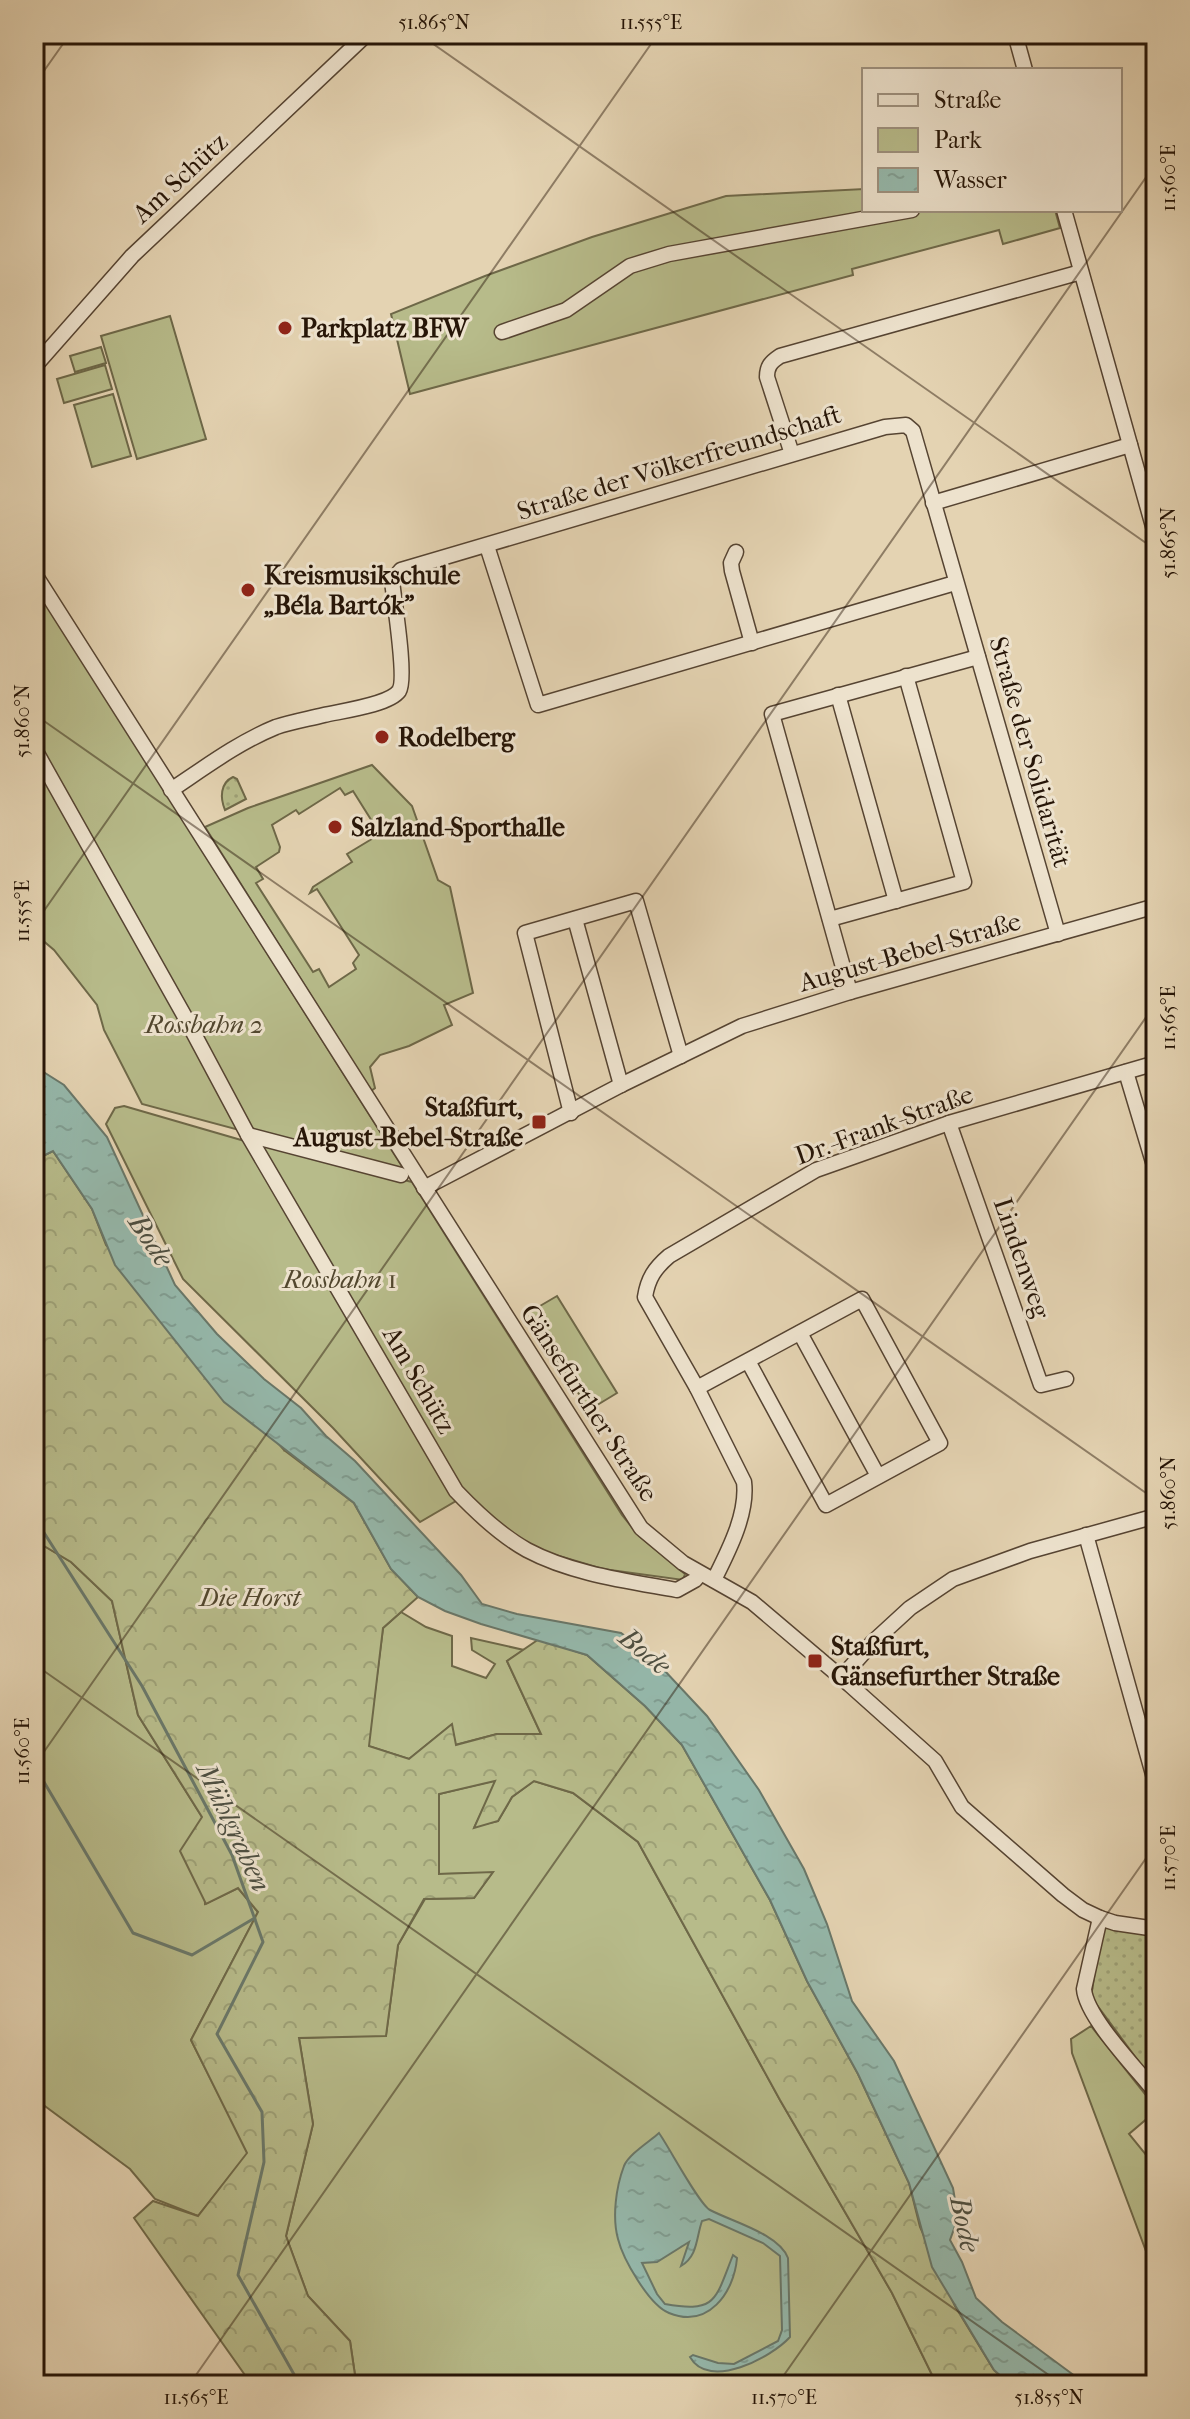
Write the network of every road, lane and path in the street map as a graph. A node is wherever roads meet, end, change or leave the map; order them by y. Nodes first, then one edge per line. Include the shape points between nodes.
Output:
1 (367, 34) edge
2 (1015, 34) edge
3 (1024, 68) edge
4 (901, 212) edge
5 (1065, 212) edge
6 (1081, 272) junction
7 (502, 332) dead end
8 (34, 367) edge
9 (885, 427) joint
10 (1130, 445) junction
11 (792, 454) junction
12 (1151, 499) edge
13 (933, 503) junction
14 (1156, 537) edge
15 (487, 546) junction
16 (736, 552) dead end
17 (34, 573) edge
18 (955, 583) junction
19 (752, 643) junction
20 (978, 657) junction
21 (906, 676) junction
22 (838, 695) junction
23 (34, 748) edge
24 (171, 790) junction
25 (896, 901) junction
26 (1156, 906) edge
27 (575, 919) junction
28 (830, 919) junction
29 (1058, 934) junction
30 (850, 992) junction
31 (681, 1056) junction
32 (1156, 1063) edge
33 (1126, 1072) junction
34 (621, 1085) junction
35 (571, 1113) junction
36 (949, 1123) junction
37 (248, 1135) junction
38 (1156, 1172) edge
39 (401, 1175) dead end
40 (424, 1188) junction
41 (800, 1333) junction
42 (748, 1361) junction
43 (1066, 1379) dead end
44 (697, 1388) junction
45 (878, 1476) junction
46 (1156, 1516) edge
47 (1086, 1535) junction
48 (707, 1577) junction
49 (841, 1678) junction
50 (1156, 1785) edge
51 (1100, 1918) junction
52 (1156, 1929) edge
53 (1156, 2093) edge

1 - 8 street, Am Schütz via 132,256
2 - 3 street
4 - 7 street via 669,254 630,266 566,310
5 - 6 street
6 - 10 street
6 - 11 street via 772,361 767,377
9 - 11 street, Straße der Völkerfreundschaft
9 - 13 street, Straße der Solidarität via 906,425 913,431
10 - 12 street
10 - 13 street
11 - 15 street, Straße der Völkerfreundschaft
12 - 14 street
13 - 18 street, Straße der Solidarität
15 - 19 street via 538,705
15 - 24 street via 395,574 402,684 398,692 259,735
16 - 19 street via 732,571
17 - 24 street, Gänsefurther Straße
18 - 19 street
18 - 20 street, Straße der Solidarität
20 - 21 street
20 - 29 street, Straße der Solidarität
21 - 22 street
21 - 25 street via 964,882
22 - 25 street
22 - 28 street via 772,714
23 - 37 street, Am Schütz
24 - 40 street, Gänsefurther Straße
25 - 28 street
26 - 29 street, August-Bebel-Straße
27 - 31 street via 636,901
27 - 34 street
27 - 35 street via 525,933
28 - 30 street
29 - 30 street, August-Bebel-Straße
30 - 31 street, August-Bebel-Straße via 742,1026
31 - 34 street, August-Bebel-Straße
32 - 33 street, Dr.-Frank-Straße
33 - 36 street, Dr.-Frank-Straße
33 - 38 street
34 - 35 street, August-Bebel-Straße
35 - 40 street, August-Bebel-Straße
36 - 43 street, Lindenweg via 1041,1385
36 - 44 street, Dr.-Frank-Straße via 816,1170 658,1264 645,1297
37 - 39 street
37 - 48 street, Am Schütz via 456,1491 486,1521 527,1550 563,1565 677,1590
40 - 48 street, Gänsefurther Straße via 634,1520 658,1544
41 - 42 street
41 - 45 street
41 - 45 street via 862,1299 940,1443
42 - 44 street
42 - 45 street via 826,1505
44 - 48 street, Dr.-Frank-Straße via 742,1473 746,1493
46 - 47 street
47 - 49 street via 953,1579 910,1608
47 - 50 street
48 - 49 street, Gänsefurther Straße via 752,1602
49 - 51 street, Gänsefurther Straße via 935,1761 962,1807 1063,1895
51 - 52 street, Gänsefurther Straße
51 - 53 street via 1084,1998

